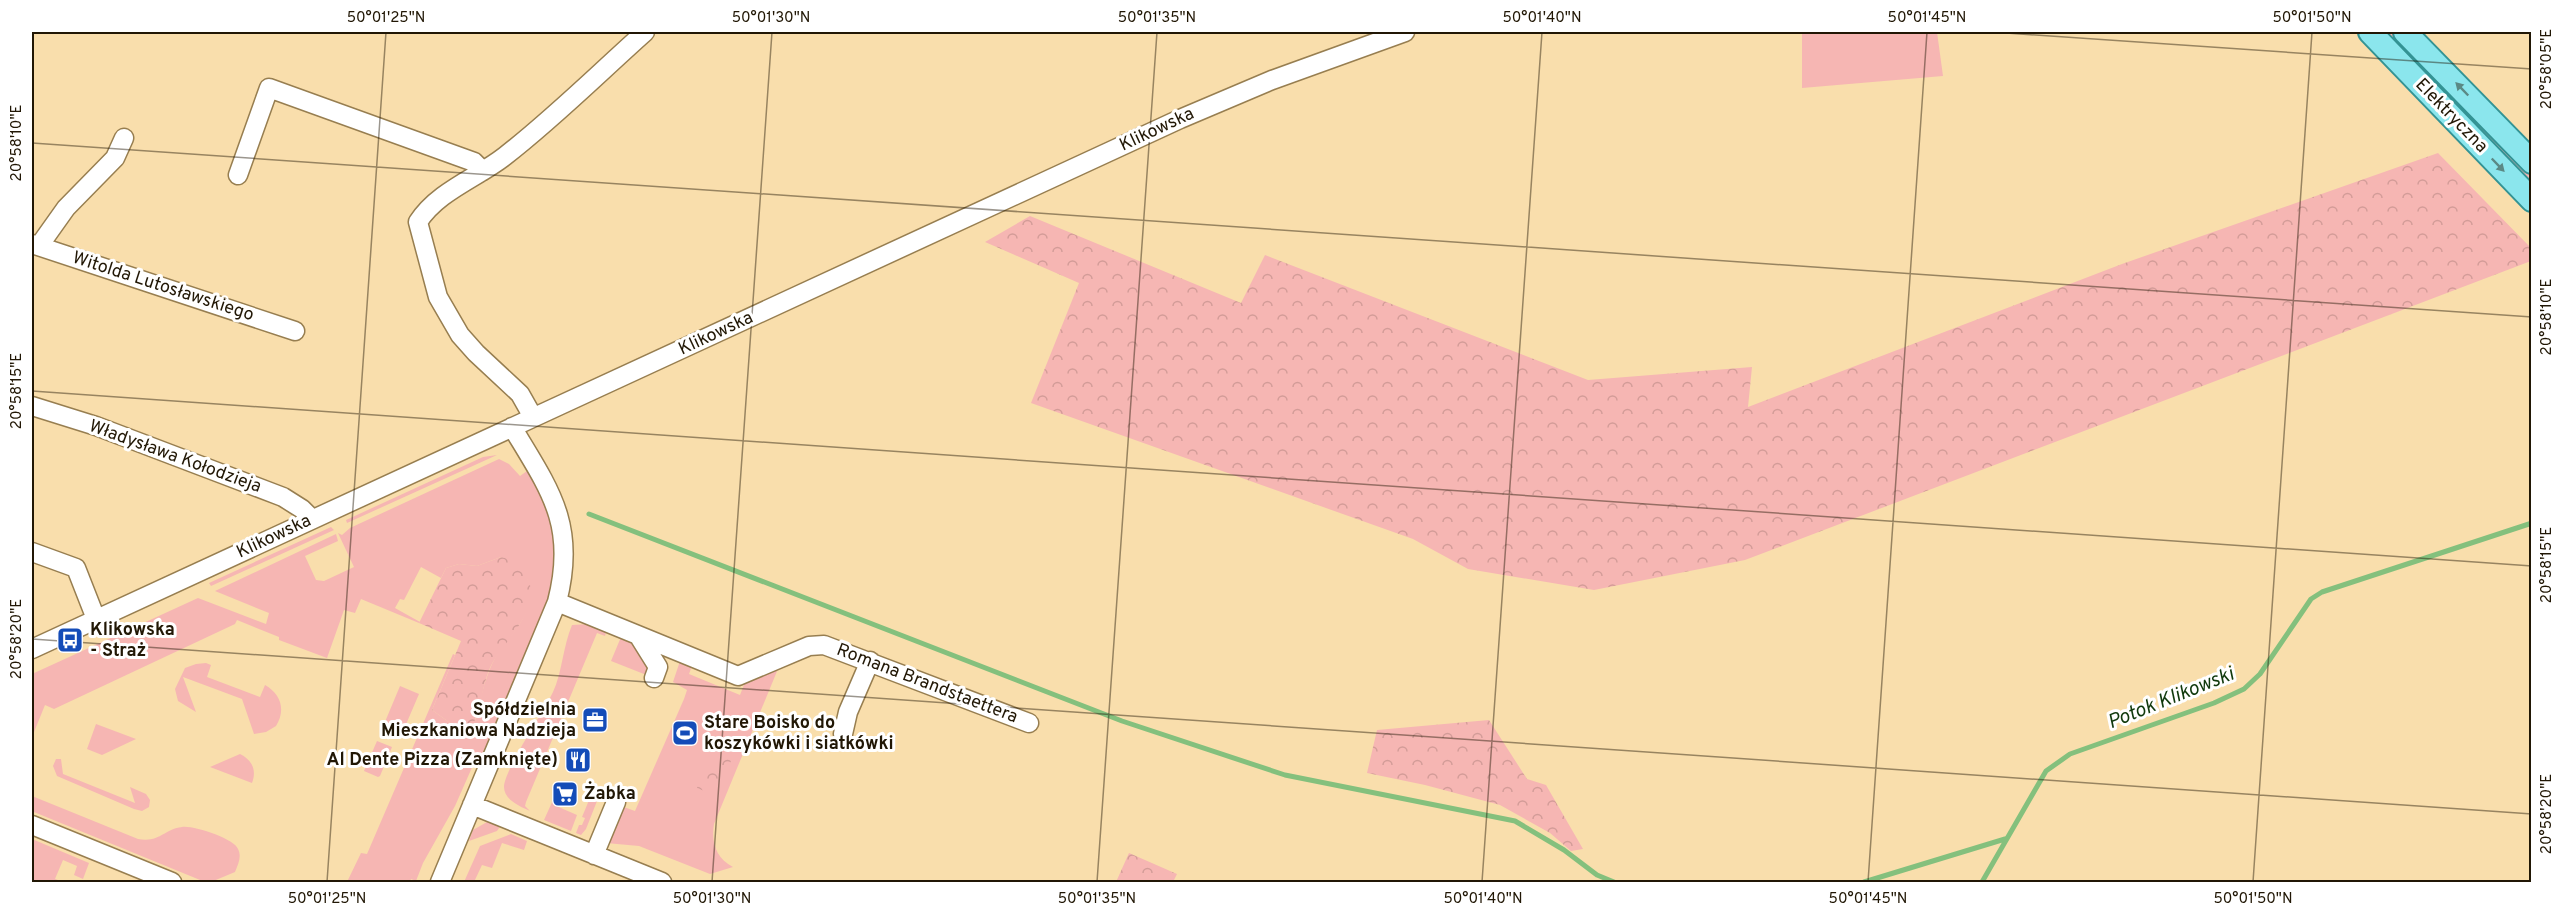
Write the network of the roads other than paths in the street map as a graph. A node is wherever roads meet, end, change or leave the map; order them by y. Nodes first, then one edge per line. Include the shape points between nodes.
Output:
1 (645, 32) edge
2 (1405, 32) edge
3 (2370, 32) edge
4 (2405, 32) edge
5 (124, 138) dead end
6 (2532, 162) edge
7 (483, 171) junction
8 (238, 175) dead end
9 (2532, 200) edge
10 (35, 245) edge
11 (295, 331) dead end
12 (32, 406) edge
13 (533, 417) junction
14 (512, 428) junction
15 (312, 519) junction
16 (32, 552) edge
17 (557, 602) junction
18 (96, 619) junction
19 (638, 635) junction
20 (32, 648) edge
21 (670, 648) junction
22 (870, 661) junction
23 (1029, 723) dead end
24 (843, 734) dead end
25 (610, 800) dead end
26 (472, 805) junction
27 (32, 825) edge
28 (589, 853) junction
29 (172, 882) edge
30 (440, 882) edge
31 (662, 882) edge

1 - 7 street via 504,157
2 - 13 street, Klikowska via 1189,115
3 -> 9 main road, Elektryczna
6 -> 4 main road, Elektryczna
5 - 10 street via 115,158
7 - 8 street via 474,162 269,88
7 - 13 street via 439,199 418,222 438,297 460,335 520,394
10 - 11 street, Witolda Lutosławskiego
12 - 15 street, Władysława Kołodzieja via 96,426 283,497
13 - 14 street, Klikowska
14 - 15 street, Klikowska
14 - 17 street via 551,492 558,511 564,567
15 - 18 street, Klikowska
16 - 18 street via 76,567
17 - 19 street, Romana Brandstaettera
17 - 26 street
18 - 20 street, Klikowska
19 - 21 street, Romana Brandstaettera
19 - 21 street via 658,667 659,680 673,658
21 - 22 street, Romana Brandstaettera via 738,676 809,646 824,645
22 - 23 street, Romana Brandstaettera
22 - 24 street
25 - 28 street
26 - 28 street
26 - 30 street
27 - 29 street
28 - 31 street

